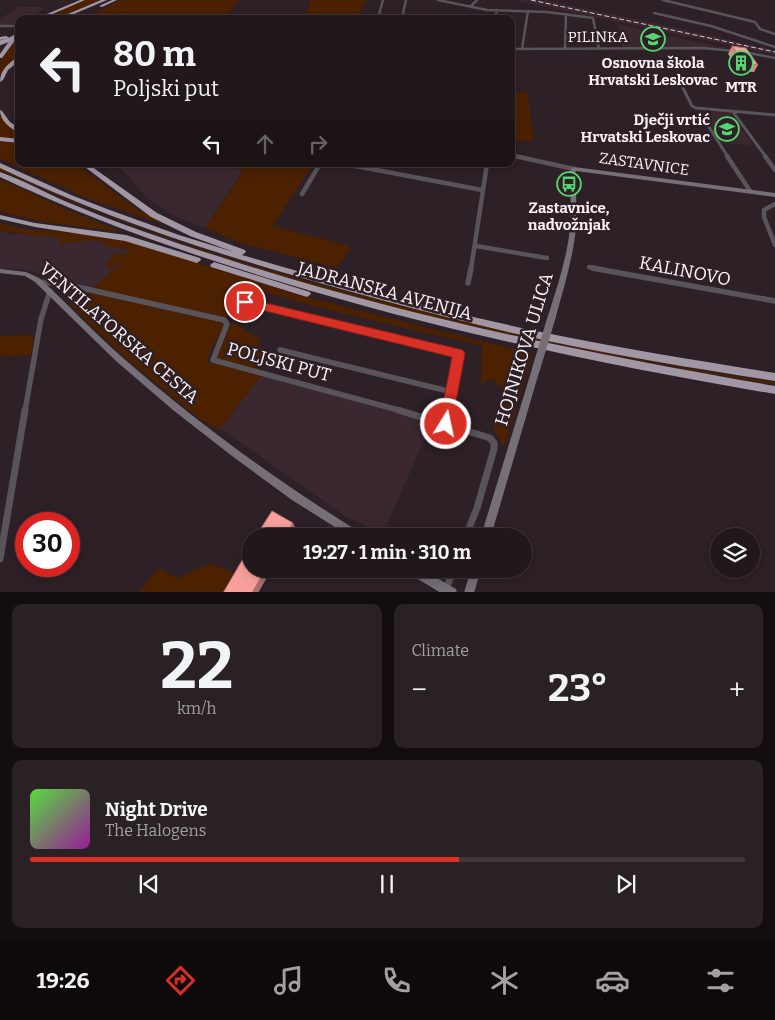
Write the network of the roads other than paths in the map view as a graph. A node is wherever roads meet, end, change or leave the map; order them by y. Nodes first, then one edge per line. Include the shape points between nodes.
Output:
1 (83, 0) edge
2 (105, 0) edge
3 (111, 0) edge
4 (115, 0) edge
5 (383, 0) edge
6 (406, 0) edge
7 (438, 0) edge
8 (477, 0) edge
9 (663, 0) edge
10 (470, 6) junction
11 (497, 10) junction
12 (528, 11) junction
13 (654, 13) dead end
14 (566, 14) junction
15 (47, 15) edge
16 (68, 15) edge
17 (74, 15) edge
18 (84, 15) edge
19 (379, 15) edge
20 (403, 15) edge
21 (496, 15) edge
22 (0, 26) edge
23 (15, 31) edge
24 (15, 34) edge
25 (15, 34) edge
26 (775, 34) edge
27 (15, 36) edge
28 (2, 40) edge
29 (775, 47) edge
30 (515, 48) edge
31 (522, 49) junction
32 (565, 49) junction
33 (599, 49) junction
34 (0, 57) edge
35 (775, 58) edge
36 (15, 62) edge
37 (0, 80) edge
38 (682, 86) dead end
39 (0, 112) edge
40 (733, 112) junction
41 (775, 115) edge
42 (707, 124) dead end
43 (15, 127) edge
44 (0, 139) edge
45 (15, 141) edge
46 (515, 156) edge
47 (0, 165) edge
48 (88, 167) edge
49 (318, 167) edge
50 (361, 167) edge
51 (486, 167) edge
52 (574, 169) junction
53 (775, 170) edge
54 (0, 174) edge
55 (482, 190) junction
56 (750, 191) junction
57 (302, 194) dead end
58 (775, 195) edge
59 (775, 204) edge
60 (0, 218) edge
61 (775, 245) edge
62 (476, 246) junction
63 (547, 258) dead end
64 (589, 267) dead end
65 (0, 272) edge
66 (317, 280) junction
67 (39, 282) junction
68 (468, 283) dead end
69 (50, 291) junction
70 (245, 302) dead end
71 (775, 302) edge
72 (379, 308) junction
73 (280, 350) dead end
74 (775, 377) edge
75 (775, 390) edge
76 (452, 392) junction
77 (446, 424) junction
78 (346, 528) edge
79 (469, 528) edge
80 (488, 528) edge
81 (0, 559) edge
82 (427, 578) edge
83 (452, 578) edge
84 (473, 578) edge
85 (449, 591) edge
86 (469, 592) edge

1 - 15 highway
2 - 16 highway
3 - 17 highway
4 - 18 highway
5 - 19 street
6 - 20 street
7 - 10 street
8 - 10 street
9 - 26 street via 755,22 760,29
10 - 11 street
11 - 12 street
11 - 21 street
12 - 14 street
12 - 31 street
13 - 29 street via 711,26
14 - 32 street
14 - 33 street via 593,18
22 - 23 street
24 - 28 highway, bridge
25 - 28 highway, bridge
27 - 34 highway
30 - 31 street, PILINKA
31 - 32 street, PILINKA
32 - 33 street, PILINKA
33 - 35 street, PILINKA via 720,49
36 - 37 highway
38 - 40 street via 692,106
39 - 43 highway
40 - 41 street
40 - 53 street
42 - 56 street
44 - 45 highway
46 - 52 street, ZASTAVNICE
47 - 66 highway, JADRANSKA AVENIJA via 153,228
48 - 66 highway via 139,205 183,229
49 - 57 street
50 - 55 street
51 - 55 street
52 - 56 main road, ZASTAVNICE
52 - 80 main road, HOJNIKOVA ULICA, bridge via 574,221 570,252
54 - 72 highway, JADRANSKA AVENIJA via 80,210 179,247
55 - 62 street
56 - 58 main road, ZASTAVNICE
59 - 61 street via 764,210
60 - 72 highway via 126,238 326,300
62 - 63 street
62 - 68 street
64 - 71 street, KALINOVO
65 - 67 main road, VENTILATORSKA CESTA via 26,274
66 - 74 highway, JADRANSKA AVENIJA via 551,337
67 - 69 main road, VENTILATORSKA CESTA
67 - 77 street, POLJSKI PUT via 64,284 224,320 227,324 213,360
69 - 78 main road, VENTILATORSKA CESTA via 118,358 213,438
69 - 81 street via 41,319
70 - 76 street via 458,354
72 - 75 highway, JADRANSKA AVENIJA via 565,351
73 - 76 street, POLJSKI PUT
76 - 77 street
77 - 79 street, POLJSKI PUT via 490,438 494,443
82 - 85 main road
83 - 85 street
84 - 86 main road

